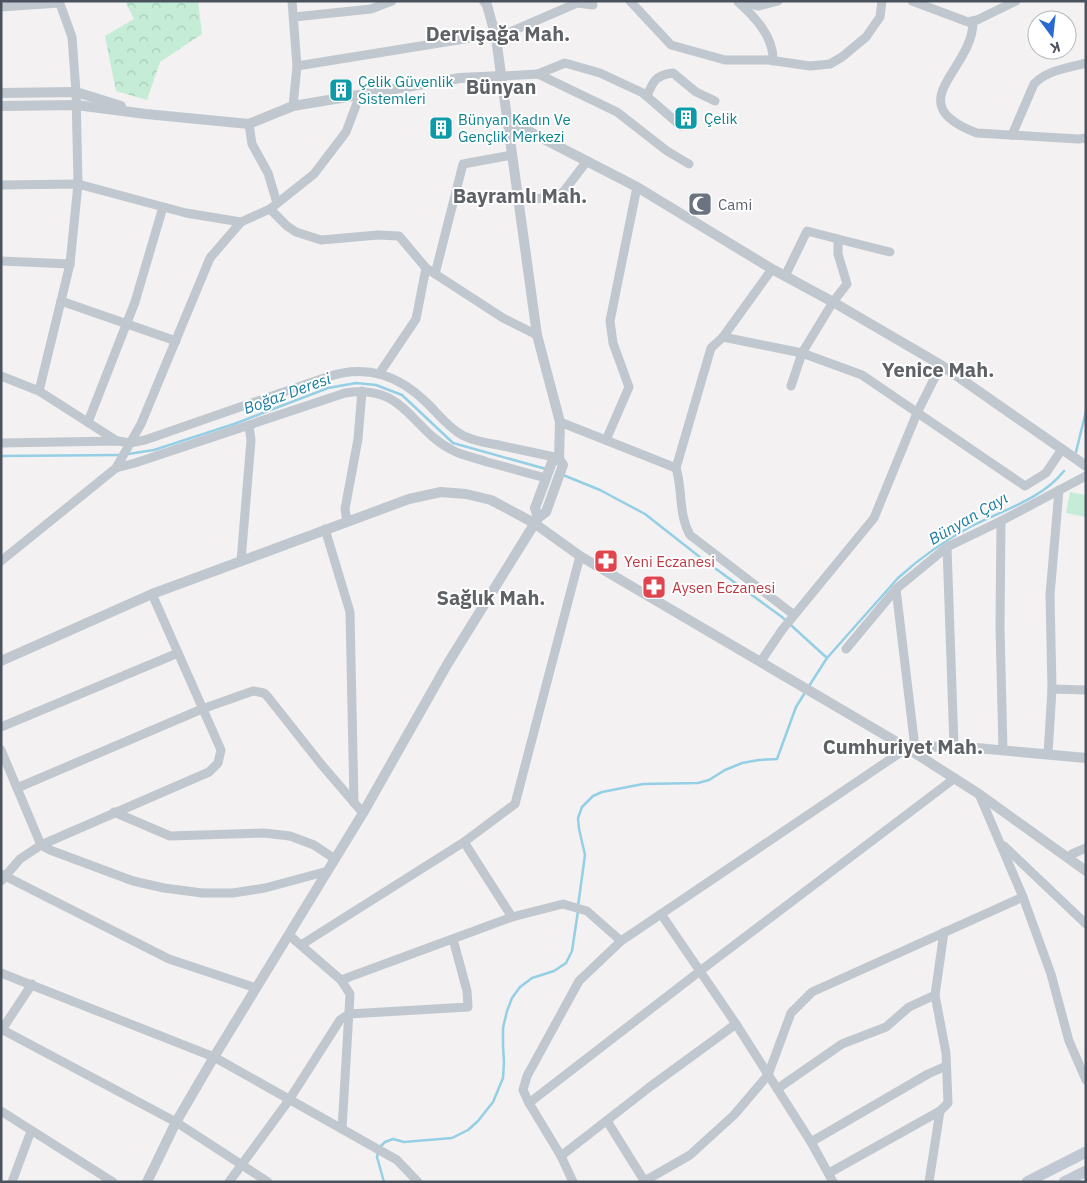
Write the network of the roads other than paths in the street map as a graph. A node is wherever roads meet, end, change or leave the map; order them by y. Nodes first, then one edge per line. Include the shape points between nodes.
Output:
1 (292, 1) edge
2 (392, 1) edge
3 (484, 1) edge
4 (630, 1) edge
5 (738, 1) edge
6 (778, 1) edge
7 (882, 1) edge
8 (912, 1) edge
9 (1016, 1) edge
10 (59, 2) edge
11 (593, 5) dead end
12 (1, 7) edge
13 (294, 17) junction
14 (972, 21) junction
15 (495, 36) junction
16 (773, 61) junction
17 (1086, 63) edge
18 (297, 66) junction
19 (538, 74) junction
20 (502, 76) junction
21 (76, 92) junction
22 (1, 93) edge
23 (360, 95) junction
24 (646, 96) junction
25 (715, 101) dead end
26 (76, 105) junction
27 (1, 106) edge
28 (293, 106) junction
29 (146, 114) junction
30 (507, 120) junction
31 (249, 124) junction
32 (681, 126) dead end
33 (1012, 135) junction
34 (1086, 138) edge
35 (512, 155) junction
36 (587, 161) junction
37 (689, 164) dead end
38 (78, 184) junction
39 (1, 185) edge
40 (637, 187) junction
41 (518, 199) junction
42 (274, 206) junction
43 (163, 207) junction
44 (240, 222) junction
45 (838, 239) junction
46 (890, 252) dead end
47 (1, 261) edge
48 (70, 264) junction
49 (426, 268) junction
50 (772, 269) junction
51 (435, 274) junction
52 (785, 276) junction
53 (61, 301) junction
54 (834, 302) junction
55 (126, 324) junction
56 (537, 336) junction
57 (724, 337) junction
58 (176, 340) junction
59 (802, 353) junction
60 (941, 365) junction
61 (379, 374) junction
62 (1, 376) edge
63 (792, 386) dead end
64 (39, 391) junction
65 (362, 391) junction
66 (917, 413) junction
67 (88, 422) junction
68 (560, 422) junction
69 (249, 426) junction
70 (606, 440) junction
71 (118, 441) junction
72 (1, 444) edge
73 (128, 446) junction
74 (1063, 450) junction
75 (558, 461) junction
76 (118, 464) junction
77 (1083, 464) edge
78 (676, 468) junction
79 (1086, 476) edge
80 (547, 477) junction
81 (1059, 490) junction
82 (536, 520) junction
83 (347, 521) junction
84 (1001, 521) junction
85 (325, 529) junction
86 (947, 546) junction
87 (580, 556) junction
88 (241, 560) junction
89 (1, 561) edge
90 (896, 589) junction
91 (152, 594) junction
92 (793, 616) junction
93 (846, 649) dead end
94 (178, 653) junction
95 (1, 661) edge
96 (761, 661) junction
97 (1052, 690) junction
98 (1086, 690) edge
99 (202, 709) junction
100 (1, 727) edge
101 (954, 746) junction
102 (911, 748) junction
103 (1, 750) edge
104 (1003, 750) junction
105 (1048, 754) junction
106 (1086, 758) edge
107 (955, 778) junction
108 (17, 788) junction
109 (979, 794) junction
110 (354, 804) junction
111 (114, 812) junction
112 (363, 813) junction
113 (464, 842) junction
114 (1000, 843) junction
115 (41, 845) junction
116 (1086, 848) edge
117 (1069, 858) junction
118 (335, 859) junction
119 (328, 871) junction
120 (1086, 871) edge
121 (2, 877) edge
122 (1023, 897) junction
123 (661, 914) junction
124 (512, 917) junction
125 (1086, 924) edge
126 (944, 932) junction
127 (289, 934) junction
128 (453, 939) junction
129 (621, 941) junction
130 (301, 945) junction
131 (700, 971) junction
132 (1, 973) edge
133 (341, 980) junction
134 (32, 984) junction
135 (256, 988) junction
136 (935, 995) junction
137 (349, 1014) junction
138 (736, 1024) junction
139 (2, 1030) edge
140 (214, 1057) junction
141 (946, 1066) junction
142 (768, 1076) junction
143 (1086, 1080) edge
144 (777, 1089) junction
145 (290, 1100) junction
146 (529, 1103) junction
147 (1, 1111) edge
148 (940, 1111) junction
149 (607, 1121) junction
150 (176, 1122) junction
151 (342, 1129) junction
152 (31, 1131) junction
153 (811, 1142) junction
154 (1086, 1152) edge
155 (561, 1156) junction
156 (242, 1164) junction
157 (1086, 1171) edge
158 (831, 1177) edge
159 (12, 1182) edge
160 (113, 1182) edge
161 (146, 1182) edge
162 (229, 1182) edge
163 (268, 1182) edge
164 (418, 1182) edge
165 (573, 1182) edge
166 (644, 1182) edge
167 (929, 1182) edge
168 (1027, 1182) edge
169 (1064, 1182) edge

1 - 13 street
2 - 13 street via 371,9
3 - 15 street
4 - 16 street via 671,45 725,60
5 - 6 street via 759,6
5 - 16 street via 768,38
7 - 16 street via 880,17 866,37 830,64 810,66
8 - 14 street
9 - 14 street
10 - 12 street
10 - 21 street via 72,37
11 - 15 street via 577,3
13 - 18 street
14 - 33 street via 969,40 940,96 941,107 945,115 966,129 977,133
15 - 18 street
15 - 20 street
17 - 33 street via 1038,80
18 - 28 street
19 - 20 street
19 - 24 street via 565,63 600,73
19 - 37 street via 617,112
20 - 23 street via 460,78
20 - 30 street
21 - 22 street
21 - 26 street
21 - 29 street
23 - 28 street
23 - 42 street via 346,132 314,174
24 - 25 street via 655,78 673,73 696,92
24 - 32 street
26 - 27 street
26 - 29 street
26 - 38 street
28 - 31 street
29 - 31 street
30 - 35 street
30 - 36 street
31 - 42 street via 252,144 268,173
33 - 34 street
35 - 41 street
35 - 51 street via 463,164
36 - 40 street
36 - 41 street via 555,198
38 - 39 street
38 - 43 street
38 - 48 street
40 - 50 street
40 - 70 street via 610,321 613,343 628,386
41 - 56 street
42 - 44 street
42 - 49 street via 287,226 321,240 399,236
43 - 44 street
43 - 55 street
44 - 58 street via 210,258
45 - 46 street
45 - 52 street via 807,231
45 - 54 street via 838,254 847,284
47 - 48 street
48 - 53 street
49 - 51 street
49 - 61 street via 416,319
50 - 52 street
50 - 57 street
51 - 56 street
52 - 54 street
53 - 55 street
53 - 64 street
54 - 59 street
54 - 60 street
55 - 58 street
55 - 67 street
56 - 68 street
57 - 59 street
57 - 78 street via 711,348
58 - 73 street via 141,424
59 - 63 street
59 - 66 street via 862,375
60 - 66 street
60 - 74 street
61 - 73 street via 336,374
61 - 75 street via 411,389 452,428 468,438
62 - 64 street
64 - 67 street
65 - 69 street via 345,393
65 - 80 street via 394,399 437,440 456,452
65 - 83 street
66 - 74 street via 1025,486 1046,473
66 - 92 street via 874,518
67 - 71 street
68 - 70 street
68 - 75 street
69 - 76 street via 135,463
69 - 88 street via 251,440
70 - 78 street
71 - 72 street
71 - 73 street
73 - 76 street
74 - 77 street
75 - 80 street
75 - 82 street via 557,479 546,512
76 - 89 street
78 - 92 street via 682,513 690,534
79 - 81 street
80 - 82 street via 535,508
81 - 84 street
81 - 97 street via 1050,595
82 - 83 street via 492,500 441,492 409,499
82 - 87 street
82 - 112 street via 448,663
83 - 85 street
84 - 86 street
84 - 104 street
85 - 88 street
85 - 110 street via 350,612
86 - 90 street
86 - 101 street
87 - 96 street
87 - 113 street via 515,804
88 - 91 street
90 - 93 street
90 - 102 street
91 - 94 street
91 - 95 street
92 - 96 street
94 - 99 street
94 - 100 street
96 - 102 street
97 - 98 street
97 - 105 street
99 - 108 street
99 - 110 street via 252,691 264,693
99 - 111 street via 221,750 214,768
101 - 102 street
101 - 104 street
102 - 107 street
102 - 123 street
103 - 108 street
104 - 105 street
105 - 106 street
107 - 109 street
107 - 131 street
108 - 115 street
109 - 114 street
109 - 117 street
110 - 112 street
111 - 115 street
111 - 118 street via 170,836 264,833 290,836 314,845
112 - 118 street
113 - 124 street
113 - 130 street
114 - 122 street
114 - 125 street
115 - 119 street via 133,881 202,893 234,893 265,888
115 - 121 street
116 - 117 street
117 - 120 street
118 - 119 street
119 - 127 street
121 - 135 street via 169,958
122 - 126 street
122 - 143 street via 1051,974 1069,1041
123 - 129 street
123 - 131 street
124 - 128 street
124 - 129 street via 564,904 587,911
126 - 136 street
126 - 142 street via 812,992 791,1013
127 - 130 street
127 - 135 street
128 - 133 street
128 - 137 street via 467,990 468,1007
129 - 146 street via 579,981 526,1076 523,1090
130 - 133 street
131 - 138 street
131 - 146 street
132 - 134 street
133 - 137 street via 350,994
134 - 139 street
134 - 140 street
135 - 140 street
136 - 141 street
136 - 144 street via 909,1007 886,1027 842,1044
137 - 145 street via 340,1020
137 - 151 street
138 - 142 street
138 - 149 street
139 - 150 street
140 - 145 street
140 - 150 street
141 - 148 street via 948,1103
141 - 153 street
142 - 144 street
142 - 166 street via 734,1115 690,1155
144 - 153 street
145 - 151 street
145 - 156 street
146 - 155 street
147 - 152 street
148 - 158 street
148 - 167 street
149 - 155 street
149 - 166 street
150 - 156 street
150 - 161 street
151 - 164 street via 397,1160
152 - 159 street
152 - 160 street
153 - 158 street
154 - 168 main road
155 - 165 street
156 - 162 street
156 - 163 street
157 - 169 main road

